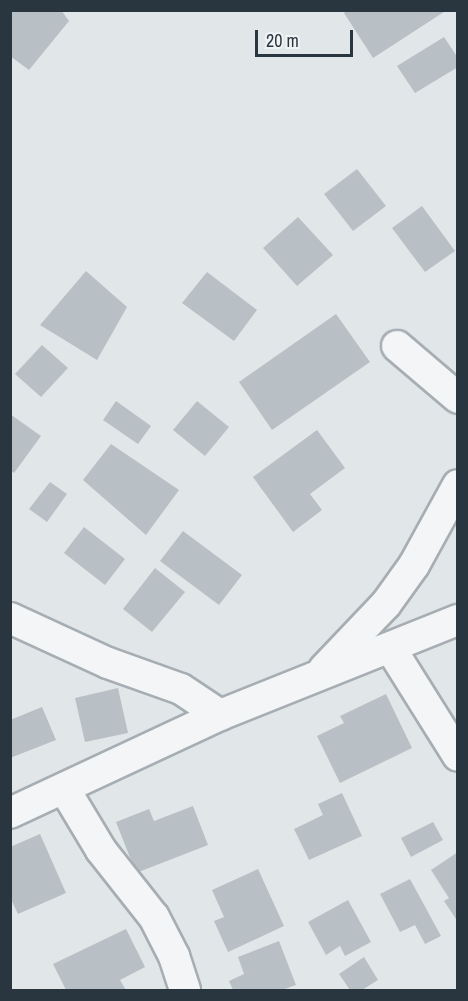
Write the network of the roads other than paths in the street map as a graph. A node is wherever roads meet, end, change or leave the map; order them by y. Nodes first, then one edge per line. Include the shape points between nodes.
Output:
1 (397, 346) dead end
2 (458, 398) edge
3 (458, 485) edge
4 (10, 618) edge
5 (458, 620) edge
6 (391, 649) junction
7 (318, 675) junction
8 (220, 716) junction
9 (458, 756) edge
10 (65, 790) junction
11 (10, 813) edge
12 (185, 990) edge

1 - 2 street
3 - 7 street via 414,565 386,604
4 - 8 street via 108,663 174,686
5 - 6 street
6 - 7 street
6 - 9 street
7 - 8 street
8 - 10 street
10 - 11 street
10 - 12 street via 101,850 154,917 174,956

